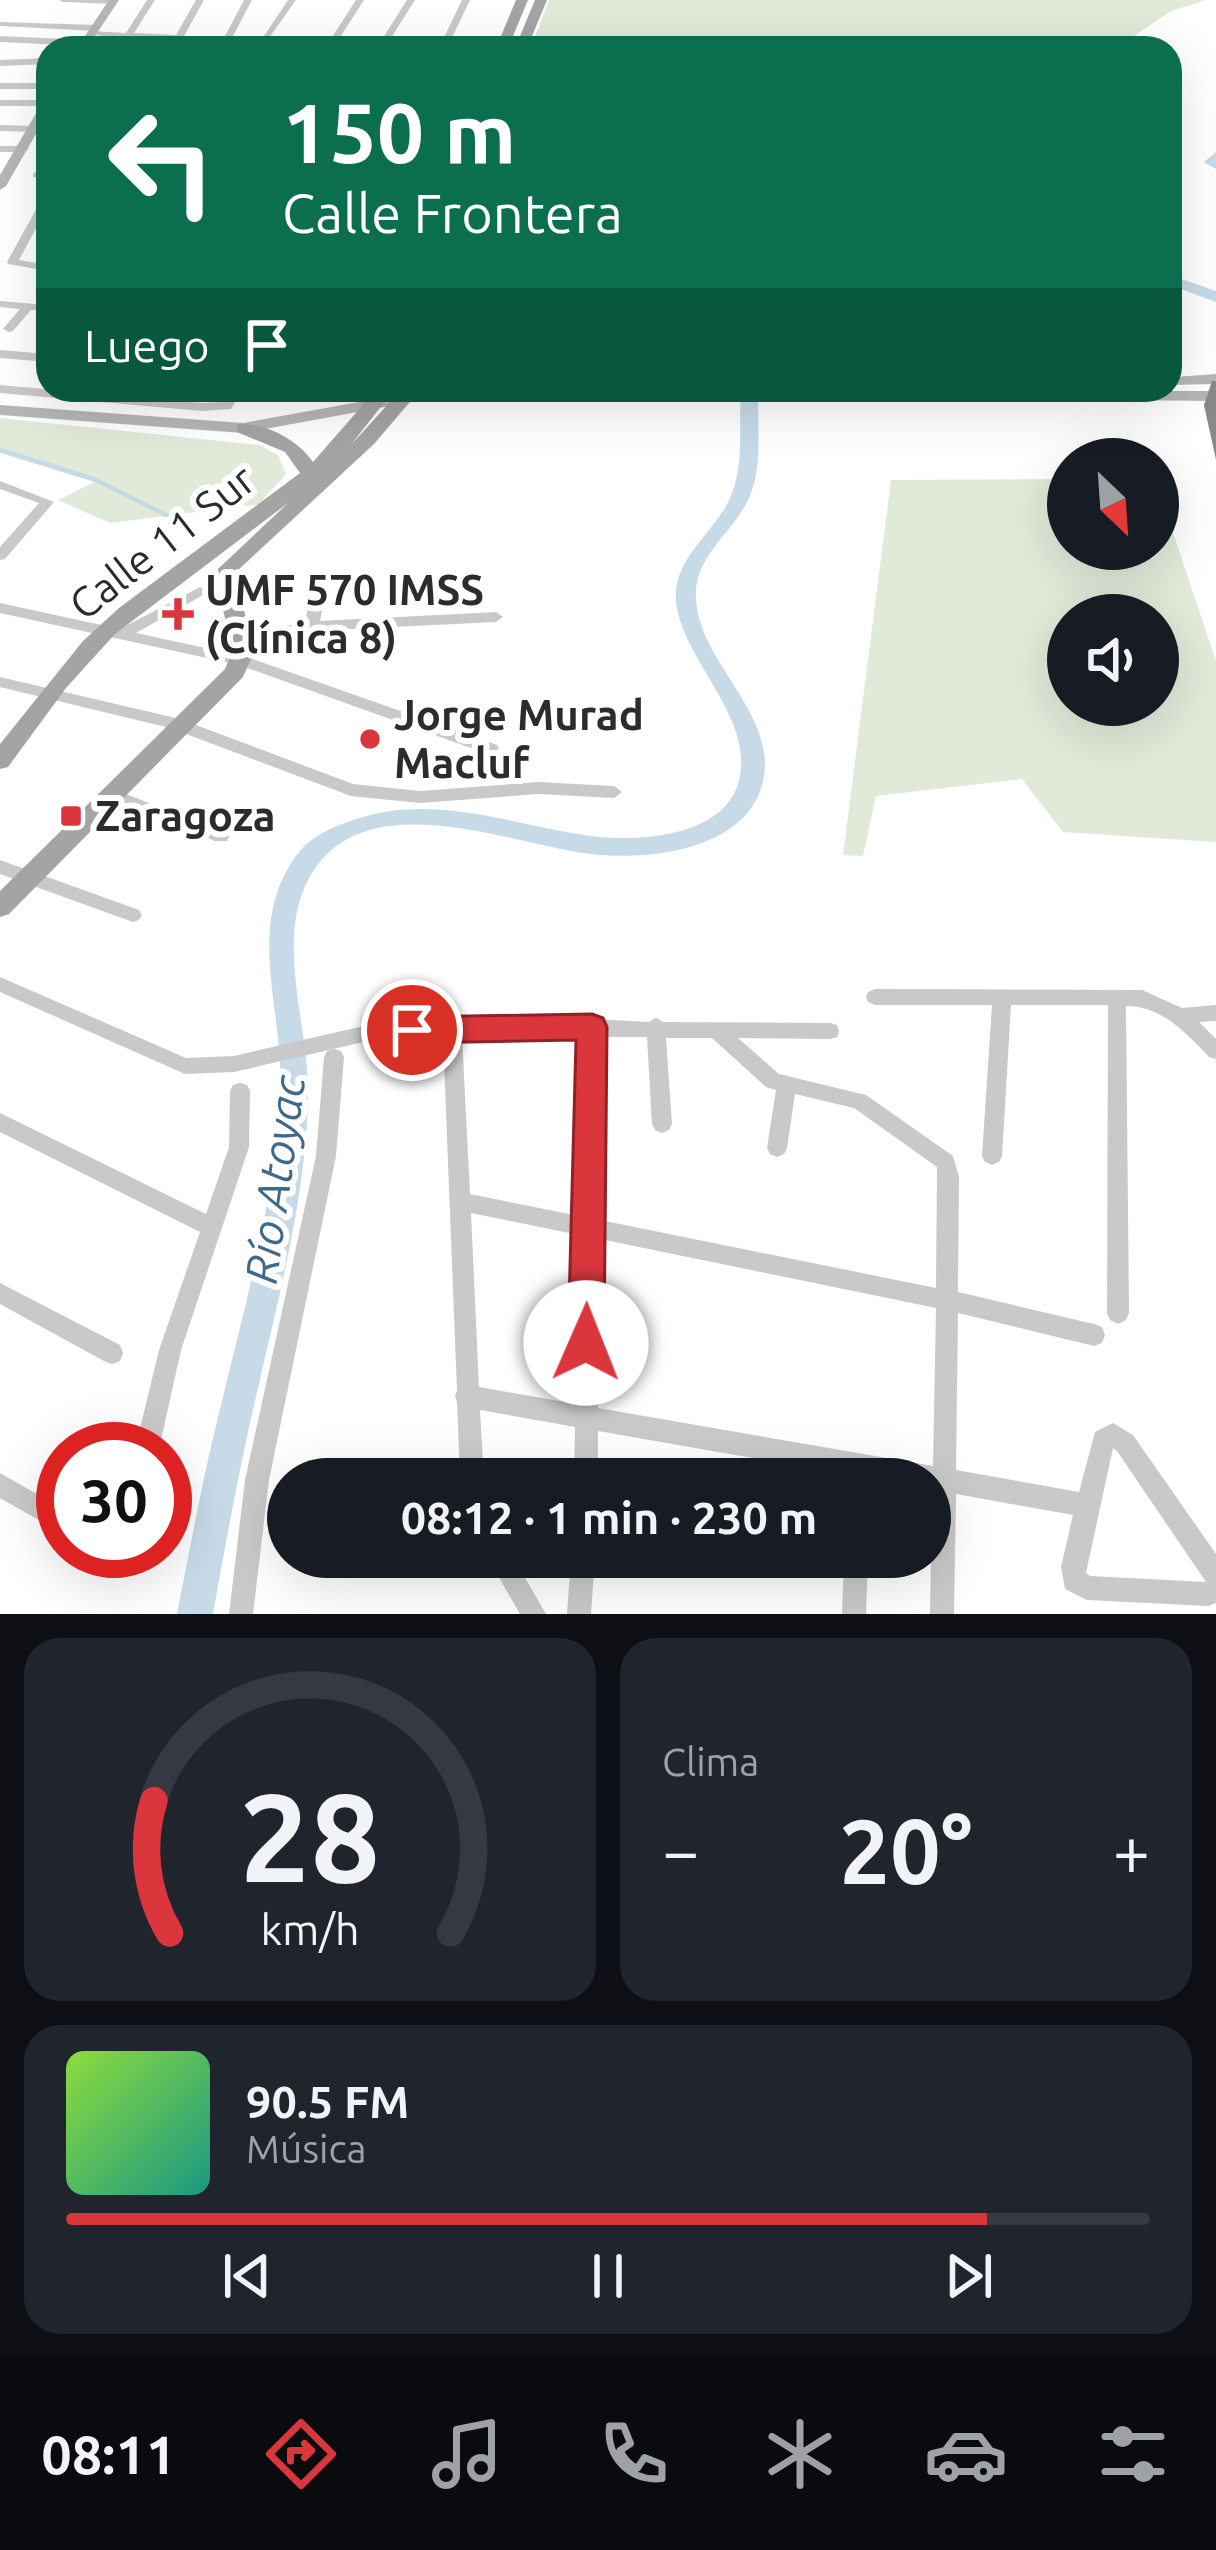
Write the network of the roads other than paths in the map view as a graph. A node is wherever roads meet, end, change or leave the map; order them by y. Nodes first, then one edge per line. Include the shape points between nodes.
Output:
1 (63, 0) edge
2 (151, 0) edge
3 (200, 0) edge
4 (248, 0) edge
5 (292, 0) edge
6 (360, 0) edge
7 (411, 0) edge
8 (466, 0) edge
9 (522, 0) edge
10 (541, 0) edge
11 (113, 1) edge
12 (0, 24) edge
13 (128, 35) junction
14 (75, 36) edge
15 (89, 36) edge
16 (115, 36) edge
17 (134, 36) edge
18 (179, 36) edge
19 (228, 36) edge
20 (270, 36) edge
21 (337, 36) edge
22 (388, 36) edge
23 (449, 36) edge
24 (507, 36) edge
25 (526, 36) edge
26 (0, 39) edge
27 (36, 39) edge
28 (0, 48) edge
29 (36, 50) edge
30 (36, 62) edge
31 (0, 63) edge
32 (0, 86) edge
33 (36, 86) edge
34 (0, 103) edge
35 (36, 104) edge
36 (0, 128) edge
37 (36, 129) joint
38 (0, 149) edge
39 (24, 149) junction
40 (0, 186) edge
41 (36, 220) edge
42 (36, 267) edge
43 (0, 304) edge
44 (28, 306) junction
45 (36, 307) edge
46 (9, 329) dead end
47 (0, 354) edge
48 (36, 357) edge
49 (1216, 379) edge
50 (1182, 382) edge
51 (0, 389) edge
52 (36, 392) edge
53 (1182, 395) edge
54 (1216, 396) edge
55 (0, 400) edge
56 (146, 402) edge
57 (229, 402) edge
58 (349, 402) edge
59 (361, 402) edge
60 (387, 402) edge
61 (387, 402) edge
62 (0, 410) edge
63 (243, 428) junction
64 (356, 439) junction
65 (309, 472) junction
66 (0, 484) edge
67 (6, 541) edge
68 (0, 556) edge
69 (321, 580) dead end
70 (200, 591) dead end
71 (0, 608) edge
72 (496, 617) dead end
73 (311, 626) junction
74 (116, 631) junction
75 (239, 652) junction
76 (0, 682) edge
77 (52, 693) junction
78 (182, 725) junction
79 (490, 749) dead end
80 (0, 761) edge
81 (614, 791) dead end
82 (113, 794) junction
83 (221, 837) dead end
84 (0, 867) edge
85 (32, 874) junction
86 (0, 907) edge
87 (134, 915) dead end
88 (0, 984) edge
89 (875, 997) dead end
90 (1002, 998) junction
91 (1117, 998) junction
92 (1216, 1013) edge
93 (1181, 1016) junction
94 (656, 1026) junction
95 (592, 1027) junction
96 (452, 1028) junction
97 (715, 1029) junction
98 (830, 1031) dead end
99 (326, 1050) junction
100 (1216, 1052) edge
101 (786, 1088) junction
102 (240, 1091) dead end
103 (0, 1122) edge
104 (662, 1124) dead end
105 (777, 1148) dead end
106 (992, 1156) dead end
107 (459, 1201) junction
108 (209, 1226) junction
109 (588, 1228) junction
110 (0, 1293) edge
111 (946, 1300) junction
112 (1118, 1313) dead end
113 (1094, 1335) dead end
114 (112, 1353) dead end
115 (466, 1396) junction
116 (585, 1420) junction
117 (153, 1422) edge
118 (470, 1458) edge
119 (586, 1458) edge
120 (785, 1458) edge
121 (943, 1458) edge
122 (951, 1480) edge
123 (0, 1484) edge
124 (1087, 1505) junction
125 (36, 1506) edge
126 (1216, 1575) edge
127 (513, 1578) edge
128 (582, 1578) edge
129 (855, 1578) edge
130 (942, 1578) edge
131 (1216, 1590) edge
132 (241, 1614) edge
133 (534, 1614) edge
134 (580, 1614) edge
135 (854, 1614) edge
136 (942, 1614) edge

1 - 11 street
2 - 13 street
3 - 18 street
4 - 19 street
5 - 20 street
6 - 21 street
7 - 22 street
8 - 23 street
9 - 24 main road
10 - 25 main road
11 - 15 main road
12 - 14 street
13 - 16 street
13 - 17 street
26 - 27 street
28 - 29 street
30 - 31 street
32 - 33 street
34 - 35 street
36 - 37 street
37 - 39 main road
38 - 39 street
39 - 40 main road
41 - 42 street via 13,264
43 - 44 street
44 - 45 street
44 - 46 street
47 - 48 street
49 - 50 main road
51 - 52 street
53 - 54 main road
55 - 58 main road via 247,418
56 - 57 street
59 - 63 main road
60 - 64 main road, Calle 11 Sur
61 - 64 main road, Calle 11 Sur
62 - 63 main road
63 - 65 main road via 293,447
64 - 65 main road, Calle 11 Sur
64 - 75 main road, Calle 11 Sur via 228,568
65 - 74 main road, Calle 11 Sur
66 - 67 street via 46,502
67 - 68 street
69 - 73 street
70 - 74 street
71 - 74 street
72 - 73 street
73 - 75 street
74 - 75 street
74 - 77 main road, Calle 11 Sur
75 - 78 main road
75 - 79 street
76 - 77 street
77 - 78 street
77 - 80 main road, Calle 11 Sur
78 - 81 street via 351,790 387,796
78 - 82 main road
82 - 83 street
82 - 85 main road
84 - 85 street
85 - 86 main road
85 - 87 street
88 - 99 street via 168,1061 207,1067
89 - 90 street
90 - 91 street
90 - 106 street
91 - 93 street via 1154,1000
91 - 112 street
92 - 93 street
93 - 100 street
94 - 95 street
94 - 97 street
94 - 104 street
95 - 96 street
95 - 109 street
96 - 99 street via 372,1032
96 - 107 street
97 - 98 street
97 - 101 street
99 - 132 street via 326,1156 257,1480
101 - 105 street
101 - 111 street via 859,1101 946,1162
102 - 108 street via 239,1147
103 - 108 street
107 - 109 street
107 - 115 street
108 - 117 street
109 - 111 street
109 - 116 street
110 - 114 street
111 - 113 street
111 - 121 street
115 - 116 street
115 - 118 street
116 - 119 street
116 - 120 street
122 - 124 street
123 - 125 street
124 - 126 street via 1103,1440 1113,1435
124 - 131 street via 1074,1580 1088,1588
127 - 133 street
128 - 134 street
129 - 135 street
130 - 136 street

